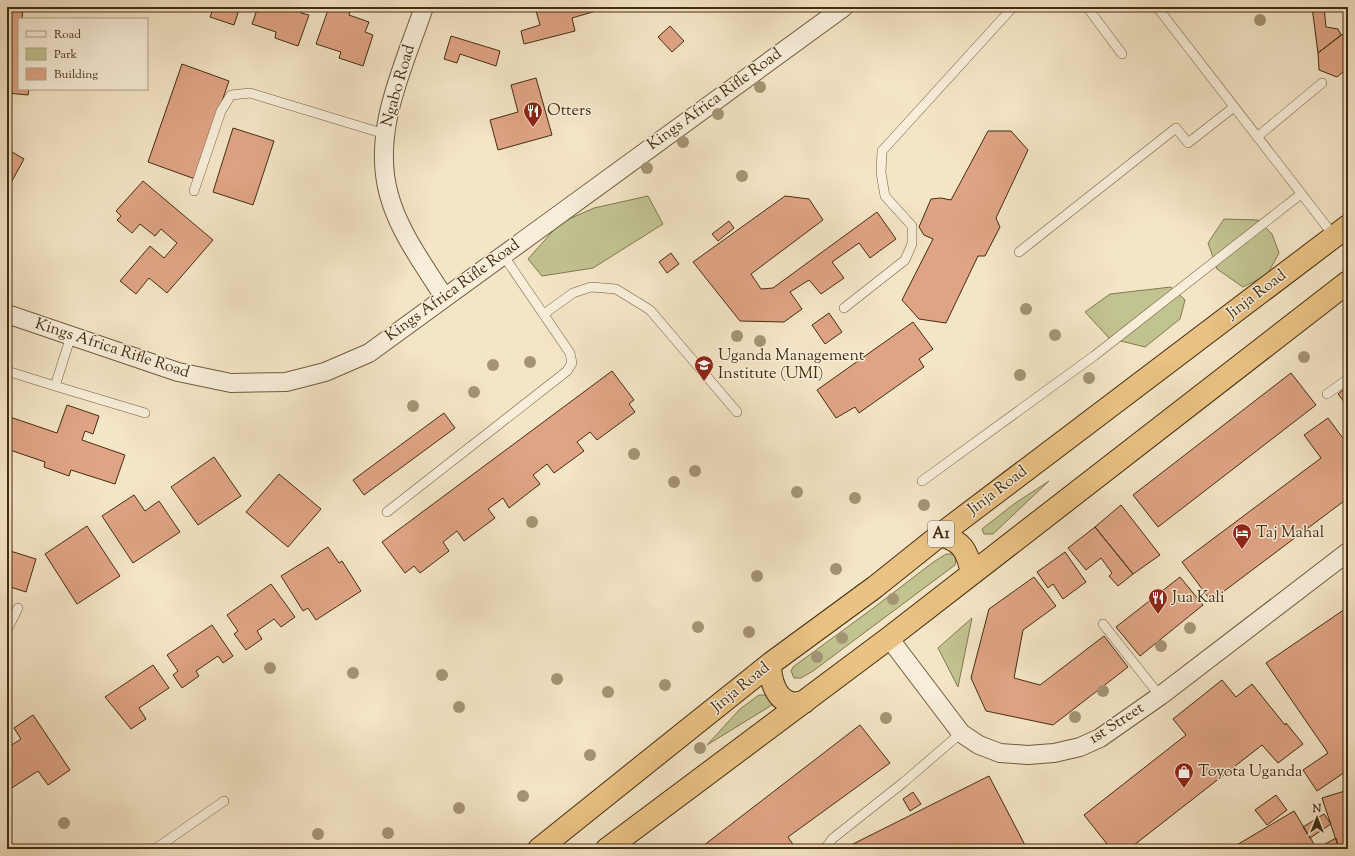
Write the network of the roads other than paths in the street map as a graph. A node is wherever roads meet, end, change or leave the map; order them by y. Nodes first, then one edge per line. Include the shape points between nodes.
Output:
1 (424, 7) edge
2 (844, 7) edge
3 (1012, 7) edge
4 (1086, 7) edge
5 (1157, 7) edge
6 (1122, 54) dead end
7 (1322, 83) dead end
8 (1234, 106) junction
9 (385, 134) junction
10 (1256, 137) junction
11 (194, 191) dead end
12 (1301, 194) junction
13 (1341, 231) edge
14 (1019, 252) dead end
15 (503, 255) junction
16 (1348, 282) edge
17 (444, 297) junction
18 (844, 308) dead end
19 (7, 314) edge
20 (544, 314) junction
21 (71, 336) junction
22 (7, 371) edge
23 (1348, 379) edge
24 (56, 386) junction
25 (1327, 394) dead end
26 (737, 412) dead end
27 (145, 413) dead end
28 (922, 481) dead end
29 (386, 512) dead end
30 (940, 535) junction
31 (1348, 552) edge
32 (972, 573) junction
33 (18, 608) dead end
34 (1103, 624) dead end
35 (7, 630) edge
36 (889, 638) junction
37 (770, 664) junction
38 (1160, 696) junction
39 (804, 702) junction
40 (961, 733) junction
41 (224, 801) dead end
42 (155, 849) edge
43 (539, 849) edge
44 (607, 849) edge
45 (824, 849) edge

1 - 9 street, Ngabo Road via 385,123
2 - 15 street, Kings Africa Rifle Road
3 - 18 lane via 882,151 881,174 885,196 912,226 912,244 905,260
4 - 6 lane
5 - 8 lane
7 - 10 lane
8 - 10 lane
8 - 14 lane via 1188,143 1176,128
9 - 11 lane via 250,93 231,95 221,111
9 - 17 street, Ngabo Road via 384,160 389,195 403,230
10 - 12 lane
12 - 13 lane
12 - 28 lane via 1094,356
13 - 30 highway, Jinja Road / A1
15 - 17 street, Kings Africa Rifle Road
15 - 20 lane
16 - 32 highway
17 - 21 street, Kings Africa Rifle Road via 369,353 325,372 286,382 232,383 178,372
19 - 21 street, Kings Africa Rifle Road
20 - 26 lane via 573,293 591,287 616,289 650,310
20 - 29 lane via 570,353 572,363 567,371
21 - 24 lane
22 - 24 lane
23 - 25 lane
24 - 27 lane
30 - 32 highway via 959,543 966,552
30 - 37 highway, Jinja Road / A1
31 - 38 street, 1st Street
32 - 36 highway
33 - 35 lane
34 - 38 lane
36 - 39 highway
36 - 40 street, 1st Street
37 - 39 highway via 774,688 781,697 791,703
37 - 43 highway, Jinja Road / A1
38 - 40 street, 1st Street via 1100,738 1080,748 1054,753 1000,753 979,745
39 - 44 highway
40 - 45 lane via 832,839
41 - 42 lane

